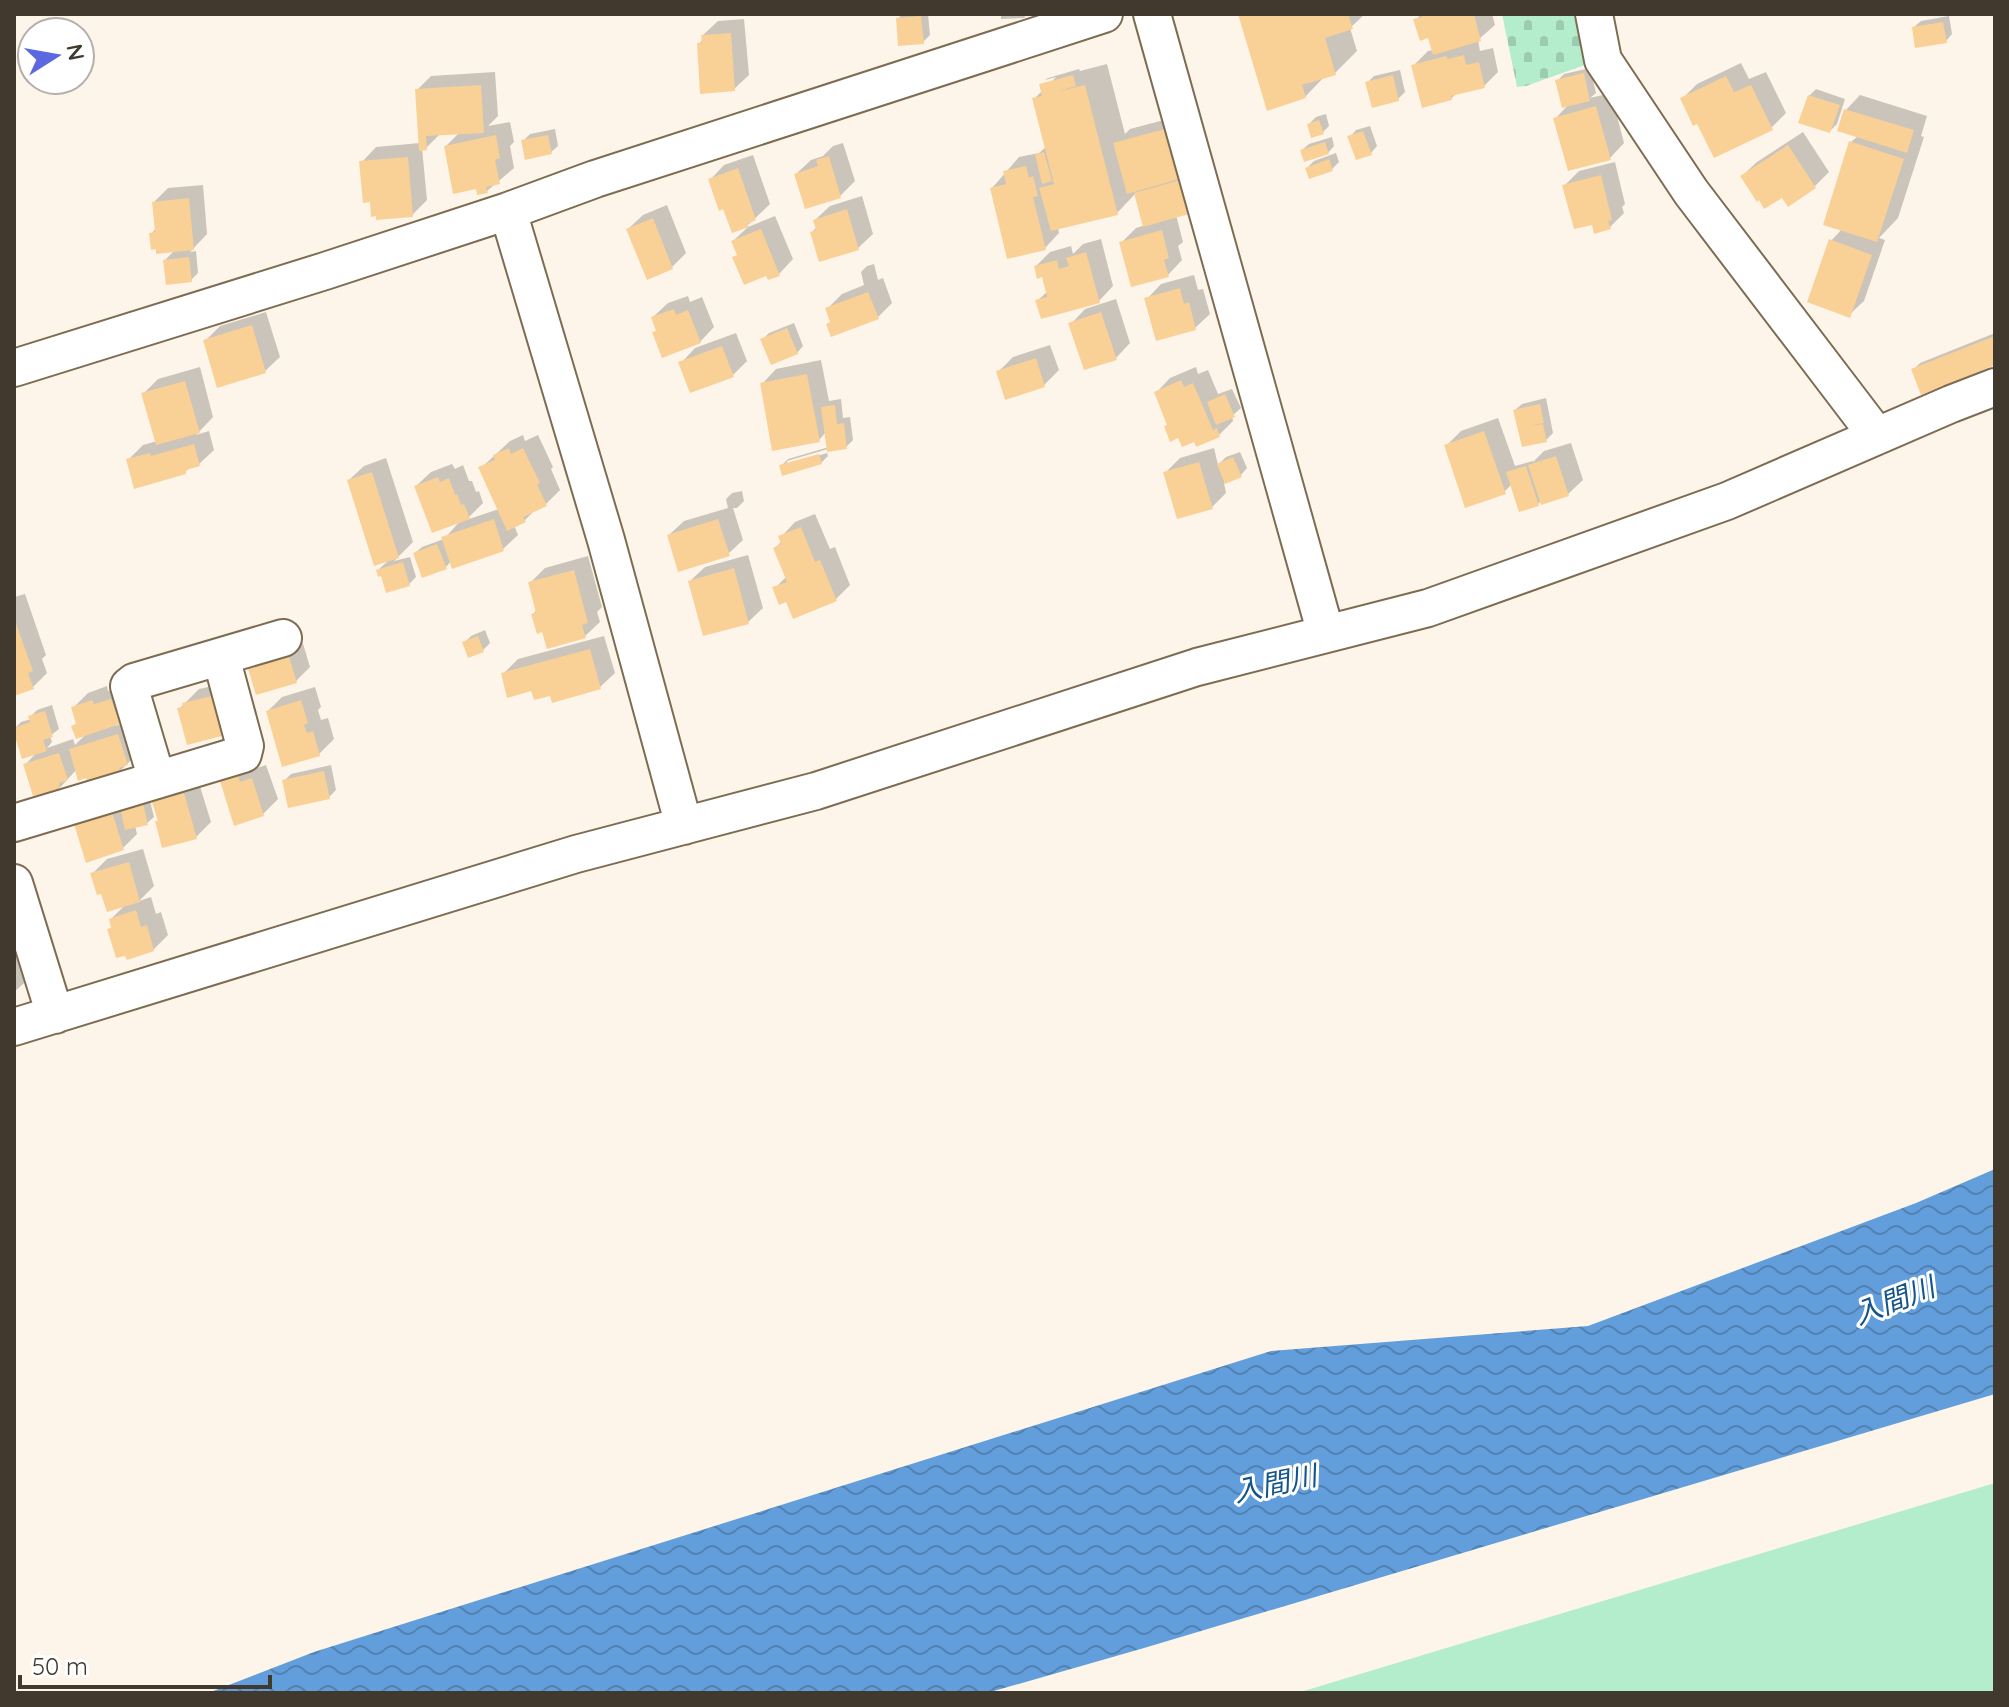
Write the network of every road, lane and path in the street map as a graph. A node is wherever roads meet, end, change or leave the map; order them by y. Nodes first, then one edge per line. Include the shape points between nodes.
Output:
1 (1104, 14) edge
2 (1152, 14) edge
3 (1594, 14) edge
4 (508, 211) junction
5 (14, 368) edge
6 (1995, 387) edge
7 (1877, 436) junction
8 (1326, 634) junction
9 (283, 638) dead end
10 (221, 657) junction
11 (157, 780) junction
12 (14, 823) edge
13 (684, 826) junction
14 (14, 883) edge
15 (55, 1015) junction
16 (14, 1027) edge

1 - 4 street
2 - 8 street
3 - 7 street via 1603,60 1638,113 1691,192
4 - 5 street
4 - 13 street
6 - 7 street
7 - 8 street via 1727,501 1428,608
8 - 13 street via 1197,667 816,791
9 - 10 street
10 - 11 street via 243,754
10 - 11 street via 129,686
11 - 12 street
13 - 15 street via 576,854
14 - 15 street
15 - 16 street

